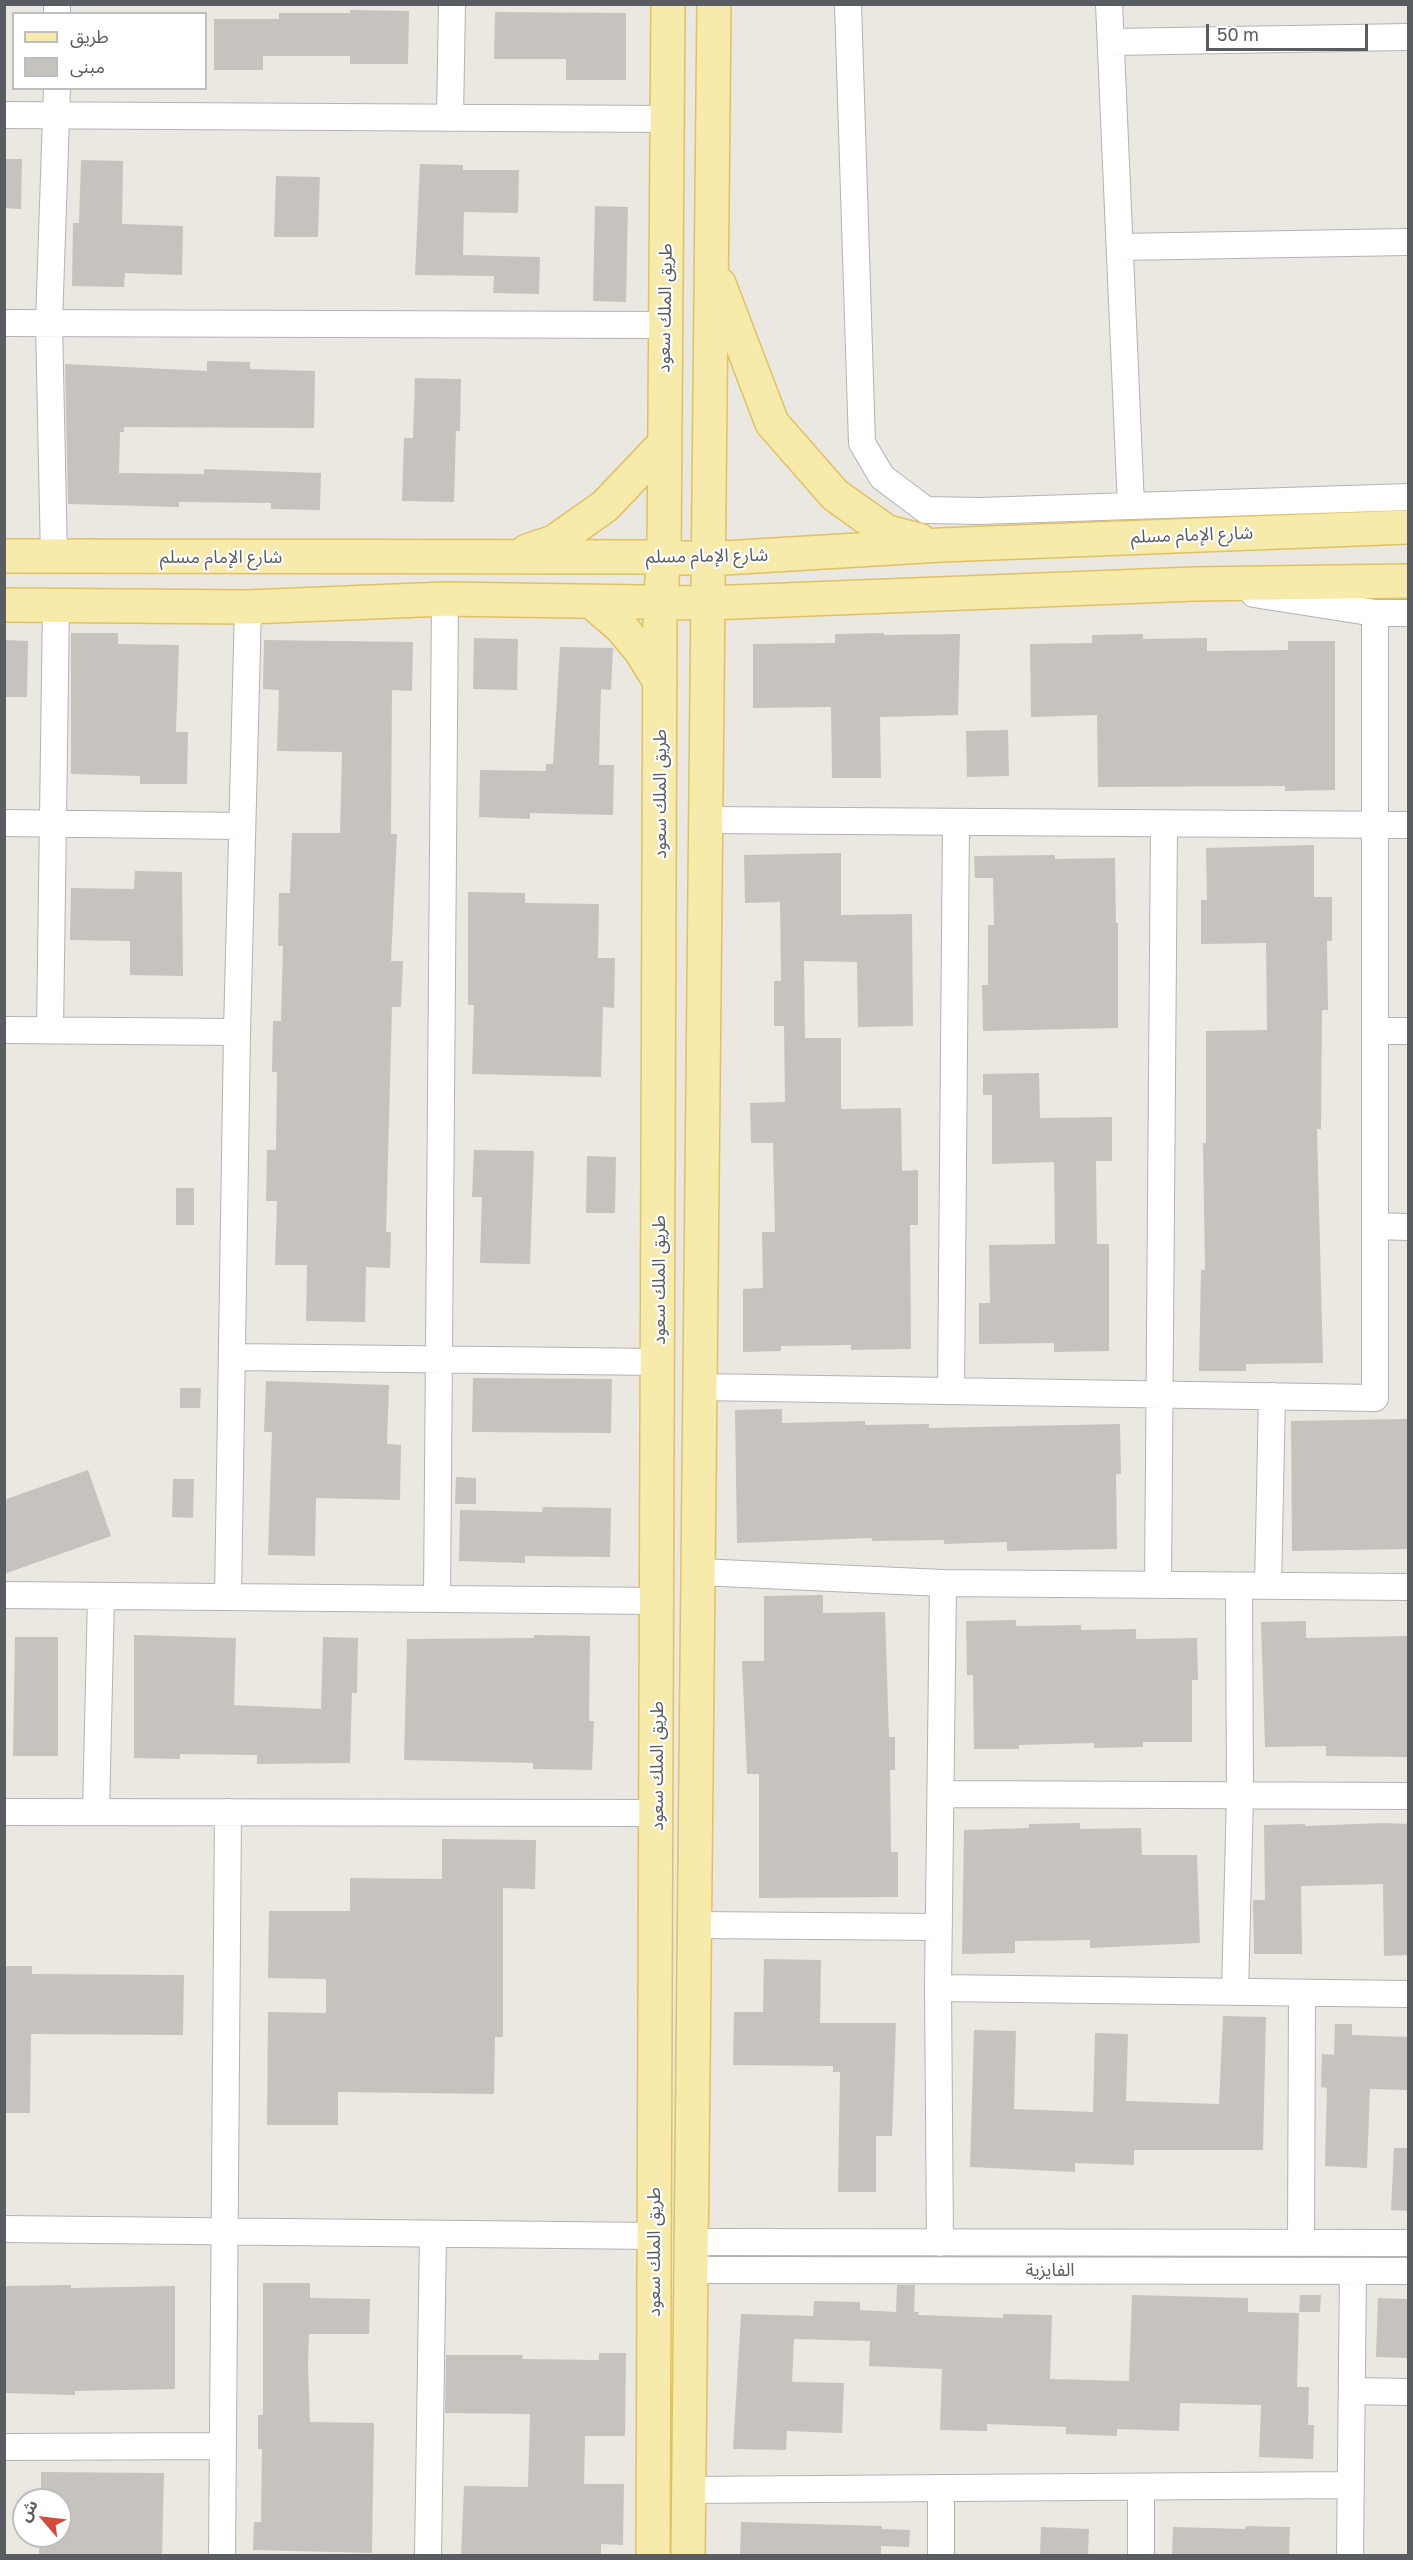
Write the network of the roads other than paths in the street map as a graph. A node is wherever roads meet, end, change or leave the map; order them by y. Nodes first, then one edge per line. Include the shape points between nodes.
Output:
1 (452, 4) edge
2 (668, 4) edge
3 (714, 4) edge
4 (848, 4) edge
5 (1110, 4) edge
6 (1408, 37) edge
7 (1111, 42) junction
8 (57, 90) edge
9 (4, 115) edge
10 (58, 115) junction
11 (450, 118) junction
12 (667, 119) junction
13 (1408, 242) edge
14 (1120, 247) junction
15 (711, 260) junction
16 (4, 323) edge
17 (49, 323) junction
18 (665, 325) junction
19 (663, 445) junction
20 (1408, 497) edge
21 (1131, 506) junction
22 (1408, 527) edge
23 (942, 545) junction
24 (4, 556) edge
25 (508, 556) junction
26 (664, 556) junction
27 (54, 557) junction
28 (707, 559) junction
29 (1408, 581) edge
30 (1195, 584) junction
31 (445, 599) junction
32 (660, 601) junction
33 (592, 602) junction
34 (708, 603) junction
35 (4, 604) edge
36 (56, 605) junction
37 (248, 607) junction
38 (1375, 613) junction
39 (1408, 613) edge
40 (660, 682) junction
41 (705, 820) junction
42 (956, 822) junction
43 (4, 823) edge
44 (54, 824) junction
45 (1164, 824) junction
46 (1375, 825) junction
47 (1408, 825) edge
48 (242, 826) junction
49 (4, 1030) edge
50 (50, 1030) junction
51 (1375, 1031) junction
52 (1408, 1031) edge
53 (237, 1032) junction
54 (1375, 1226) junction
55 (1408, 1227) edge
56 (232, 1357) junction
57 (438, 1360) junction
58 (658, 1362) junction
59 (700, 1387) junction
60 (951, 1391) junction
61 (1158, 1394) junction
62 (1272, 1396) junction
63 (698, 1572) junction
64 (943, 1583) junction
65 (1158, 1585) junction
66 (1239, 1586) junction
67 (1268, 1586) junction
68 (1408, 1587) edge
69 (4, 1596) edge
70 (100, 1596) junction
71 (228, 1598) junction
72 (436, 1599) junction
73 (657, 1601) junction
74 (942, 1794) junction
75 (1240, 1795) junction
76 (1408, 1796) edge
77 (4, 1812) edge
78 (96, 1812) junction
79 (228, 1812) junction
80 (657, 1813) junction
81 (695, 1925) junction
82 (939, 1927) junction
83 (938, 1988) junction
84 (1235, 1992) junction
85 (1302, 1993) junction
86 (1408, 1994) edge
87 (4, 2229) edge
88 (224, 2232) junction
89 (433, 2234) junction
90 (654, 2236) junction
91 (940, 2243) junction
92 (1301, 2243) junction
93 (1408, 2243) edge
94 (691, 2256) junction
95 (1353, 2271) junction
96 (1408, 2271) edge
97 (1352, 2391) junction
98 (1408, 2392) edge
99 (223, 2446) junction
100 (4, 2447) edge
101 (1351, 2485) junction
102 (1141, 2487) junction
103 (941, 2488) junction
104 (688, 2490) junction
105 (222, 2556) edge
106 (428, 2556) edge
107 (653, 2556) edge
108 (688, 2556) edge
109 (941, 2556) edge
110 (1141, 2556) edge
111 (1350, 2556) edge

1 - 11 street
2 - 12 main road, طريق الملك سعود
3 - 15 main road, طريق الملك سعود
4 - 21 street via 862,443 882,477 926,510
5 - 7 street
6 - 7 street
7 - 14 street
8 - 10 street
9 - 10 street
10 - 11 street
10 - 17 street
11 - 12 street
12 - 18 main road, طريق الملك سعود
13 - 14 street
14 - 21 street
15 - 23 main road via 772,423 835,495 887,532
15 - 28 main road, طريق الملك سعود
16 - 17 street
17 - 18 street
17 - 27 street
18 - 19 main road, طريق الملك سعود
19 - 25 main road via 605,506 554,542
19 - 26 main road, طريق الملك سعود
20 - 21 street
22 - 23 main road, شارع الإمام مسلم
23 - 28 main road, شارع الإمام مسلم
24 - 27 main road, شارع الإمام مسلم
25 - 26 main road, شارع الإمام مسلم
25 - 27 main road, شارع الإمام مسلم
26 - 28 main road, شارع الإمام مسلم
26 - 32 main road, طريق الملك سعود
28 - 34 main road, طريق الملك سعود
29 - 30 main road
30 - 34 main road
30 - 38 street
31 - 33 main road
31 - 37 main road
31 - 57 street
32 - 33 main road
32 - 34 main road
32 - 40 main road, طريق الملك سعود
33 - 40 main road via 621,627
34 - 41 main road, طريق الملك سعود
35 - 36 main road
36 - 37 main road
36 - 44 street
37 - 48 street
38 - 39 street
38 - 46 street
40 - 58 main road, طريق الملك سعود
41 - 42 street
41 - 59 main road, طريق الملك سعود
42 - 45 street
42 - 60 street
43 - 44 street
44 - 48 street
44 - 50 street
45 - 46 street
45 - 61 street
46 - 47 street
46 - 51 street
48 - 53 street
49 - 50 street
50 - 53 street
51 - 52 street
51 - 54 street
53 - 56 street
54 - 55 street
54 - 62 street via 1375,1398
56 - 57 street
56 - 71 street
57 - 58 street
57 - 72 street
58 - 73 main road, طريق الملك سعود
59 - 60 street
59 - 63 main road, طريق الملك سعود
60 - 61 street
61 - 62 street
61 - 65 street
62 - 67 street
63 - 64 street
63 - 81 main road, طريق الملك سعود
64 - 65 street
64 - 74 street
65 - 66 street
66 - 67 street
66 - 75 street
67 - 68 street
69 - 70 street
70 - 71 street
70 - 78 street
71 - 72 street
72 - 73 street
73 - 80 main road, طريق الملك سعود
74 - 75 street
74 - 82 street
75 - 76 street
75 - 84 street
77 - 78 street
78 - 79 street
79 - 80 street
79 - 88 street
80 - 90 main road, طريق الملك سعود
81 - 82 street
81 - 94 main road, طريق الملك سعود
82 - 83 street
83 - 84 street
83 - 91 street
84 - 85 street
85 - 86 street
85 - 92 street
87 - 88 street
88 - 89 street
88 - 99 street
89 - 90 street
89 - 106 street
90 - 107 main road, طريق الملك سعود
91 - 92 street, الفايزية
91 - 94 street, الفايزية
92 - 93 street, الفايزية
94 - 95 street, الفايزية
94 - 104 main road, طريق الملك سعود
95 - 96 street, الفايزية
95 - 97 street
97 - 98 street
97 - 101 street
99 - 100 street
99 - 105 street
101 - 102 street
101 - 111 street
102 - 103 street
102 - 110 street
103 - 104 street
103 - 109 street
104 - 108 main road, طريق الملك سعود

